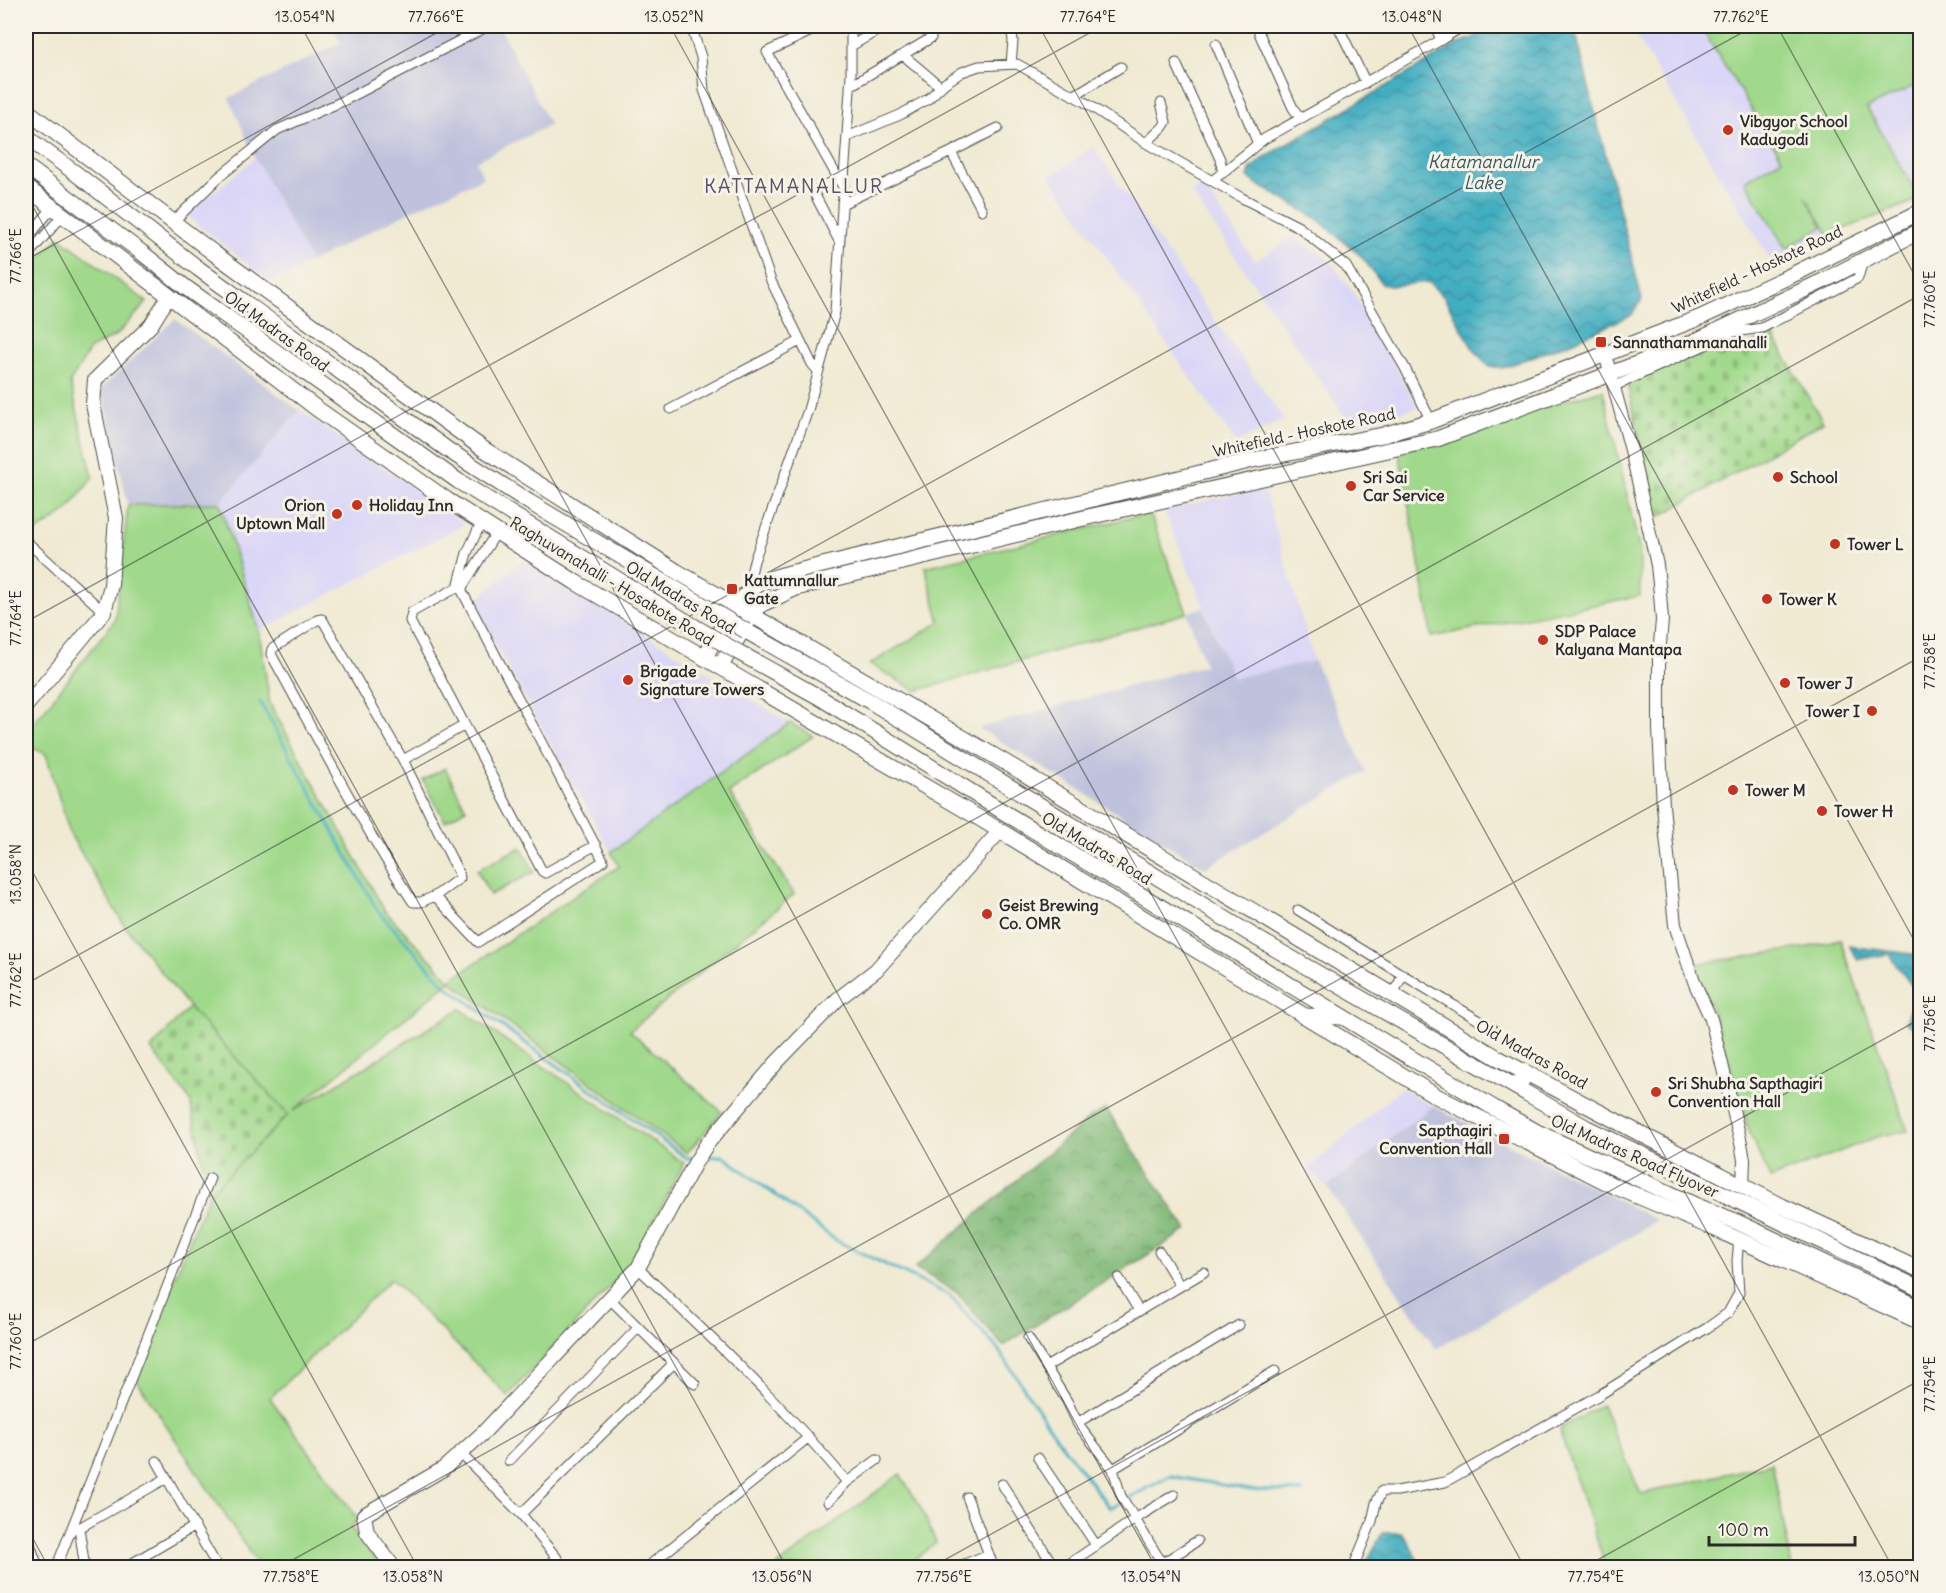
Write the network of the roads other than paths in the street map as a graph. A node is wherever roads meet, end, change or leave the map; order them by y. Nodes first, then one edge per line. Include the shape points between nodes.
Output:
1 (488, 26) edge
2 (691, 26) edge
3 (822, 26) edge
4 (851, 26) edge
5 (885, 26) edge
6 (1011, 26) edge
7 (1338, 26) edge
8 (1435, 26) edge
9 (1463, 26) edge
10 (1259, 33) dead end
11 (931, 38) dead end
12 (1441, 40) junction
13 (1216, 44) dead end
14 (851, 46) junction
15 (903, 55) junction
16 (1176, 63) dead end
17 (1011, 64) junction
18 (1121, 67) dead end
19 (1366, 82) junction
20 (850, 86) junction
21 (941, 87) junction
22 (1073, 96) junction
23 (1161, 103) dead end
24 (26, 110) edge
25 (1301, 119) junction
26 (998, 128) dead end
27 (26, 137) edge
28 (847, 137) junction
29 (1146, 143) junction
30 (1258, 144) junction
31 (951, 152) junction
32 (26, 166) edge
33 (1223, 173) junction
34 (1212, 181) junction
35 (26, 187) edge
36 (843, 187) junction
37 (815, 195) dead end
38 (842, 204) junction
39 (982, 210) dead end
40 (57, 212) junction
41 (1920, 212) edge
42 (173, 222) junction
43 (1920, 231) edge
44 (26, 240) edge
45 (839, 242) junction
46 (26, 257) edge
47 (169, 296) junction
48 (800, 341) junction
49 (1605, 354) junction
50 (818, 371) junction
51 (1613, 380) junction
52 (671, 409) dead end
53 (1431, 422) junction
54 (1362, 439) junction
55 (1366, 455) junction
56 (481, 523) junction
57 (496, 532) junction
58 (26, 542) edge
59 (459, 588) junction
60 (750, 591) junction
61 (736, 606) junction
62 (756, 610) junction
63 (104, 612) junction
64 (704, 658) junction
65 (720, 667) junction
66 (26, 706) edge
67 (465, 725) junction
68 (403, 760) junction
69 (999, 832) junction
70 (596, 845) junction
71 (435, 896) junction
72 (1298, 910) dead end
73 (1403, 975) junction
74 (1393, 994) junction
75 (1303, 1016) junction
76 (1345, 1017) junction
77 (1491, 1028) dead end
78 (1526, 1072) junction
79 (1518, 1088) junction
80 (210, 1178) dead end
81 (1743, 1186) junction
82 (1739, 1239) junction
83 (1159, 1251) dead end
84 (638, 1268) junction
85 (1920, 1270) edge
86 (1203, 1272) dead end
87 (1119, 1278) dead end
88 (1180, 1286) junction
89 (1920, 1289) edge
90 (610, 1299) junction
91 (1920, 1308) edge
92 (1139, 1311) junction
93 (1920, 1322) edge
94 (1239, 1324) dead end
95 (638, 1328) junction
96 (1028, 1338) dead end
97 (674, 1363) junction
98 (1046, 1367) junction
99 (1275, 1371) dead end
100 (695, 1384) dead end
101 (1077, 1423) junction
102 (809, 1437) junction
103 (460, 1454) junction
104 (1038, 1458) dead end
105 (878, 1460) dead end
106 (157, 1461) dead end
107 (509, 1461) dead end
108 (1113, 1469) junction
109 (167, 1478) junction
110 (847, 1482) junction
111 (1002, 1484) dead end
112 (1174, 1495) dead end
113 (967, 1497) dead end
114 (828, 1502) dead end
115 (521, 1515) junction
116 (1135, 1519) junction
117 (195, 1527) junction
118 (26, 1540) edge
119 (1197, 1541) dead end
120 (1096, 1545) junction
121 (989, 1554) junction
122 (1161, 1566) edge
123 (38, 1568) edge
124 (56, 1568) edge
125 (86, 1568) edge
126 (124, 1568) edge
127 (218, 1568) edge
128 (394, 1568) edge
129 (542, 1568) edge
130 (646, 1568) edge
131 (955, 1568) edge
132 (994, 1568) edge
133 (1054, 1568) edge
134 (1064, 1568) edge
135 (1353, 1568) edge

1 - 42 street via 343,101 277,130 219,177
2 - 48 street via 701,57 704,90 717,129 771,281
3 - 36 street via 767,52
4 - 14 street
5 - 14 street
6 - 17 street
7 - 19 street
8 - 12 street
9 - 12 street
10 - 25 street
11 - 15 street
12 - 19 street
13 - 30 street
14 - 20 street
15 - 20 street
15 - 21 street
16 - 33 street
17 - 21 street via 979,66
17 - 22 street
18 - 22 street
19 - 25 street
20 - 28 street
21 - 28 street via 900,115
22 - 29 street
23 - 29 street via 1166,122
24 - 42 main road, Old Madras Road
25 - 30 street
26 - 31 street
27 - 79 main road, bridge via 448,450 529,502 873,703 1260,940
28 - 36 street
29 - 34 street
30 - 33 street
31 - 38 street
31 - 39 street
32 - 76 main road, Old Madras Road, bridge via 194,294 458,481
33 - 34 street
34 - 53 street via 1299,227 1346,266 1405,368
35 - 40 main road, Raghuvanahalli - Hosakote Road
36 - 38 street
37 - 45 street
38 - 45 street
40 - 44 street
40 - 46 street
40 - 47 main road, Raghuvanahalli - Hosakote Road
41 - 49 main road, Whitefield - Hoskote Road via 1699,318
42 - 61 main road, Old Madras Road via 483,448
43 - 51 main road
45 - 50 street via 835,312
47 - 56 main road, Raghuvanahalli - Hosakote Road via 316,408
47 - 63 main road via 151,325 95,380 93,404 116,518 111,585
48 - 50 street
48 - 52 street
49 - 51 street
49 - 53 main road, Whitefield - Hoskote Road
50 - 60 street via 754,561
51 - 55 main road via 1444,436
51 - 81 street via 1657,565 1661,763 1675,925 1711,1020 1741,1143
53 - 54 main road, Whitefield - Hoskote Road
54 - 55 main road
54 - 60 main road, Whitefield - Hoskote Road via 1252,460 798,570
55 - 62 main road via 796,588
56 - 57 main road, Raghuvanahalli - Hosakote Road
56 - 59 street via 467,553
57 - 59 street
57 - 64 main road, Raghuvanahalli - Hosakote Road
58 - 63 street
59 - 67 street via 412,612 410,621
59 - 70 street
60 - 61 main road, Whitefield - Hoskote Road
60 - 62 street
61 - 62 main road, Old Madras Road
61 - 64 main road, Whitefield - Hoskote Road
62 - 65 main road
62 - 74 main road, Old Madras Road
63 - 66 main road
64 - 65 main road, Raghuvanahalli - Hosakote Road
65 - 69 main road, Raghuvanahalli - Hosakote Road
67 - 68 street
67 - 70 street via 542,871 545,873
68 - 71 street via 460,878
68 - 71 street via 322,619 272,649 271,654 322,748 413,902
69 - 75 main road, Raghuvanahalli - Hosakote Road
69 - 84 main road via 876,970 838,999 777,1062 707,1144
70 - 71 street via 603,861 478,942
72 - 73 street
73 - 74 street
73 - 77 street
74 - 78 main road, Old Madras Road
75 - 76 main road
75 - 82 main road, Raghuvanahalli - Hosakote Road via 1438,1097 1614,1186
76 - 91 main road, Old Madras Road Flyover via 1537,1132
78 - 79 main road
78 - 81 main road, Old Madras Road
79 - 89 main road, Old Madras Road Flyover via 1587,1128
80 - 124 street
81 - 85 main road, Old Madras Road
82 - 93 main road, Raghuvanahalli - Hosakote Road
82 - 135 street via 1739,1293 1728,1313 1601,1394 1445,1482 1382,1491
83 - 88 street
84 - 90 main road
84 - 102 street
86 - 88 street
87 - 92 street
88 - 92 street
90 - 95 street
90 - 103 main road
92 - 98 street
94 - 101 street
95 - 97 street
95 - 107 street
96 - 98 street
97 - 100 street
97 - 115 street
98 - 101 street
99 - 108 street
101 - 108 street
102 - 110 street
102 - 130 street
103 - 115 street
103 - 128 main road via 364,1515 367,1532
104 - 120 street
105 - 110 street
106 - 109 street
108 - 116 street via 1121,1497
109 - 117 street
109 - 125 street via 79,1528
110 - 114 street
111 - 133 street
112 - 116 street
113 - 121 street
115 - 129 street via 558,1558
116 - 120 street
116 - 122 street
117 - 126 street
117 - 127 street
118 - 123 street
119 - 122 street
120 - 134 street
121 - 131 street
121 - 132 street

